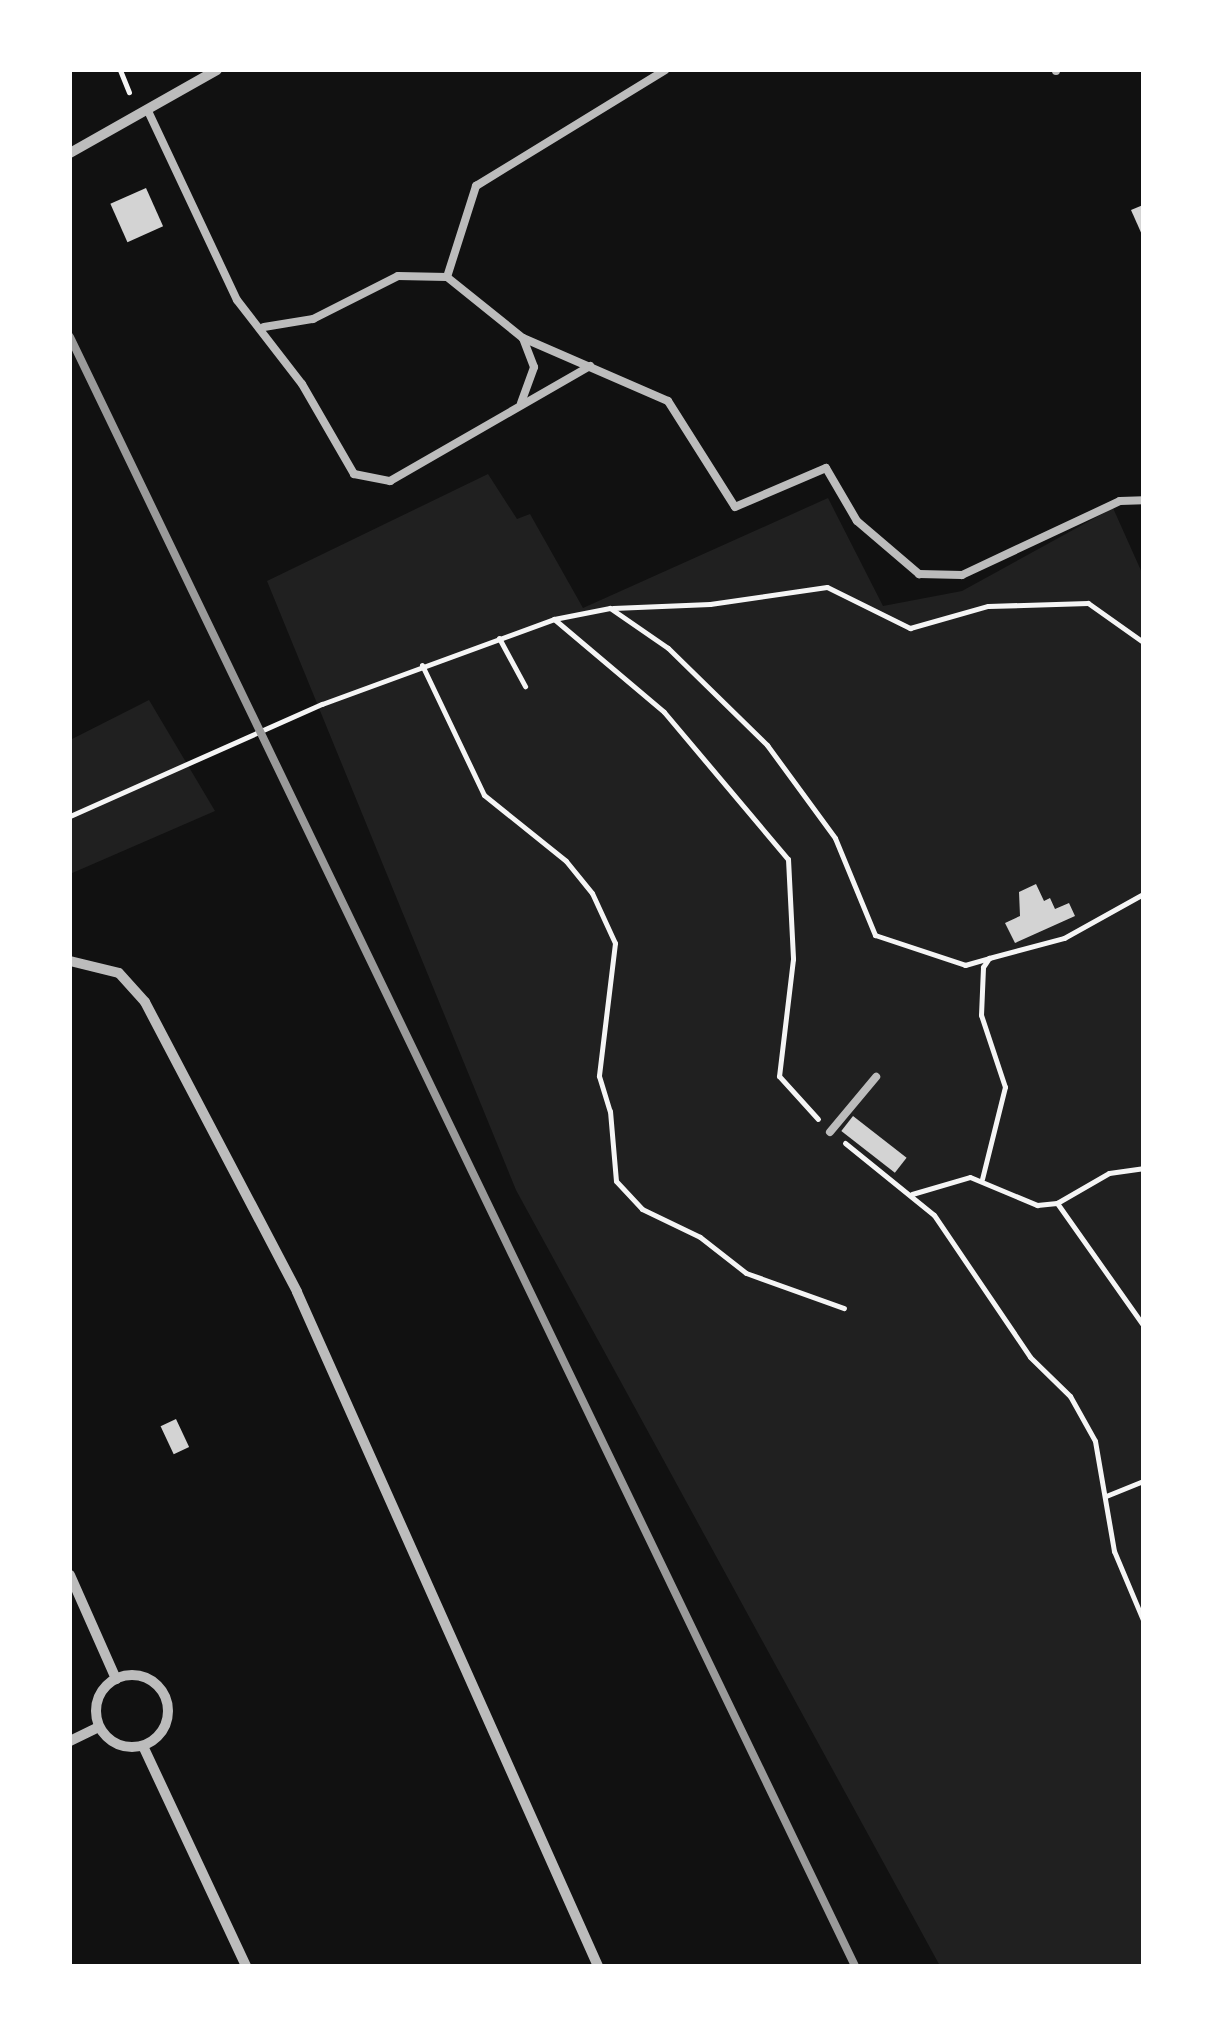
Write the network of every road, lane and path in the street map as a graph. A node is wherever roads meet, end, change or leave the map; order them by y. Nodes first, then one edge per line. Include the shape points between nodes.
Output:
1 (120, 70) edge
2 (217, 70) edge
3 (665, 70) edge
4 (129, 92) dead end
5 (148, 112) junction
6 (76, 150) edge
7 (447, 276) junction
8 (264, 327) junction
9 (523, 338) junction
10 (590, 366) junction
11 (518, 408) junction
12 (1143, 500) edge
13 (610, 608) junction
14 (554, 619) junction
15 (499, 638) junction
16 (1143, 642) edge
17 (422, 665) junction
18 (525, 686) dead end
19 (70, 816) edge
20 (1143, 894) edge
21 (989, 958) junction
22 (70, 961) edge
23 (876, 1077) dead end
24 (830, 1132) junction
25 (1143, 1168) edge
26 (982, 1179) junction
27 (912, 1194) junction
28 (1057, 1203) junction
29 (844, 1308) dead end
30 (1143, 1325) edge
31 (1143, 1481) edge
32 (1106, 1496) junction
33 (70, 1575) edge
34 (1143, 1620) edge
35 (116, 1679) junction
36 (100, 1727) junction
37 (70, 1741) edge
38 (143, 1746) junction
39 (246, 1966) edge
40 (598, 1966) edge

1 - 4 path
2 - 5 street
3 - 7 lane via 476,186
5 - 6 street
5 - 8 lane via 237,300
7 - 8 lane via 398,276 313,319
7 - 9 lane
8 - 11 lane via 340,458 369,482 390,481
9 - 10 lane
9 - 11 lane via 533,383
10 - 11 lane
10 - 12 lane via 668,401 735,507 826,468 857,521 919,574 962,576 1120,501
13 - 14 path
13 - 16 path via 710,604 827,587 910,628 988,606 1088,602
13 - 21 path via 668,648 767,745 835,838 875,935 965,965
14 - 15 path
14 - 24 path via 664,712 788,859 793,960 779,1076
15 - 17 path
15 - 18 path
17 - 19 path
17 - 29 path via 484,795 566,862 592,893 615,943 600,1076 616,1181 642,1209 700,1237 746,1272
20 - 21 path via 1064,938
21 - 26 path via 981,1015 1005,1088
22 - 40 street via 119,973 163,1036 297,1292
23 - 24 lane
24 - 27 path
25 - 28 path via 1092,1180
26 - 27 path via 941,1181
26 - 28 path via 1020,1202
27 - 32 path via 984,1283 1030,1357 1070,1396 1094,1441
28 - 30 path
31 - 32 path
32 - 34 path via 1114,1551
33 - 35 street
35 - 36 street via 100,1694
35 - 38 street via 151,1679 167,1698 162,1733
36 - 37 street
36 - 38 street via 113,1742
38 - 39 street

